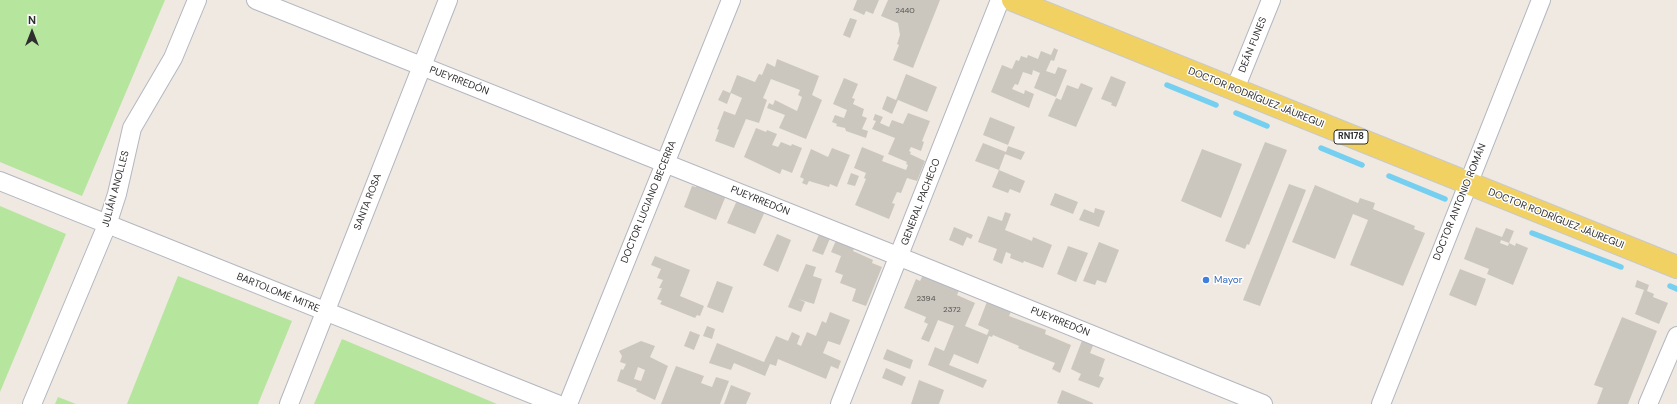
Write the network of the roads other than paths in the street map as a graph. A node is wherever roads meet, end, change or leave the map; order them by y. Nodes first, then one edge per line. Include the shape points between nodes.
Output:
1 (197, 0) edge
2 (256, 0) edge
3 (448, 0) edge
4 (731, 0) edge
5 (1000, 0) edge
6 (1013, 0) edge
7 (1271, 0) edge
8 (1541, 0) edge
9 (421, 67) junction
10 (1235, 90) junction
11 (665, 162) junction
12 (0, 181) edge
13 (1467, 184) junction
14 (107, 225) junction
15 (900, 257) junction
16 (1677, 267) edge
17 (325, 312) junction
18 (1677, 336) edge
19 (32, 404) edge
20 (289, 404) edge
21 (557, 404) edge
22 (568, 404) edge
23 (840, 404) edge
24 (1263, 404) edge
25 (1381, 404) edge
26 (1648, 404) edge

1 - 14 street, JULIÁN ANOLLES via 173,58 132,128
2 - 9 street, PUEYRREDÓN
3 - 9 street, SANTA ROSA
4 - 11 street, DOCTOR LUCIANO BECERRA
5 - 15 street, GENERAL PACHECO
6 - 10 main road, DOCTOR RODRÍGUEZ JÁUREGUI / RN178
7 - 10 street, DEÁN FUNES
8 - 13 street, DOCTOR ANTONIO ROMÁN
9 - 11 street, PUEYRREDÓN
9 - 17 street, SANTA ROSA
10 - 13 main road, DOCTOR RODRÍGUEZ JÁUREGUI / RN178
11 - 15 street, PUEYRREDÓN
11 - 22 street, DOCTOR LUCIANO BECERRA
12 - 14 street, BARTOLOMÉ MITRE
13 - 16 main road, DOCTOR RODRÍGUEZ JÁUREGUI / RN178
13 - 25 street, DOCTOR ANTONIO ROMÁN
14 - 17 street, BARTOLOMÉ MITRE
14 - 19 street, JULIÁN ANOLLES
15 - 23 street, GENERAL PACHECO
15 - 24 street, PUEYRREDÓN
17 - 20 street, SANTA ROSA
17 - 21 street, BARTOLOMÉ MITRE
18 - 26 street

